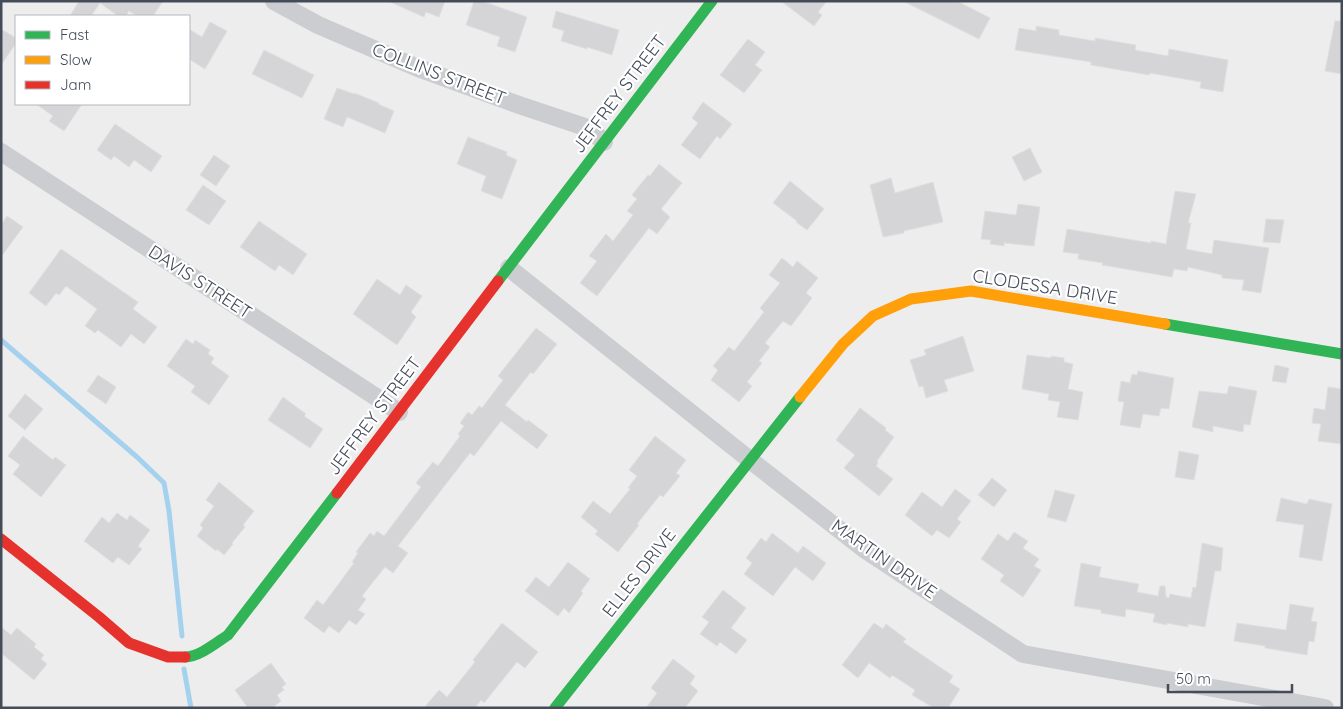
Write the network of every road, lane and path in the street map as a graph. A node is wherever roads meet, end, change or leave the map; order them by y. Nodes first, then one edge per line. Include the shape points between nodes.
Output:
1 (274, 1) edge
2 (712, 1) edge
3 (604, 142) junction
4 (1, 152) edge
5 (509, 268) junction
6 (1342, 354) edge
7 (399, 412) junction
8 (750, 460) junction
9 (1, 538) edge
10 (555, 708) edge
11 (1324, 708) edge

1 - 3 street, COLLINS STREET via 318,25 418,68 585,127
2 - 3 street, JEFFREY STREET
3 - 5 street, JEFFREY STREET
4 - 7 street, DAVIS STREET
5 - 7 street, JEFFREY STREET
5 - 8 street, MARTIN DRIVE
6 - 8 street, CLODESSA DRIVE via 970,291 911,299 873,316 843,344
7 - 9 street, JEFFREY STREET via 228,636 189,657 168,657 129,643
8 - 10 street, ELLES DRIVE
8 - 11 street, MARTIN DRIVE via 864,549 1023,654

